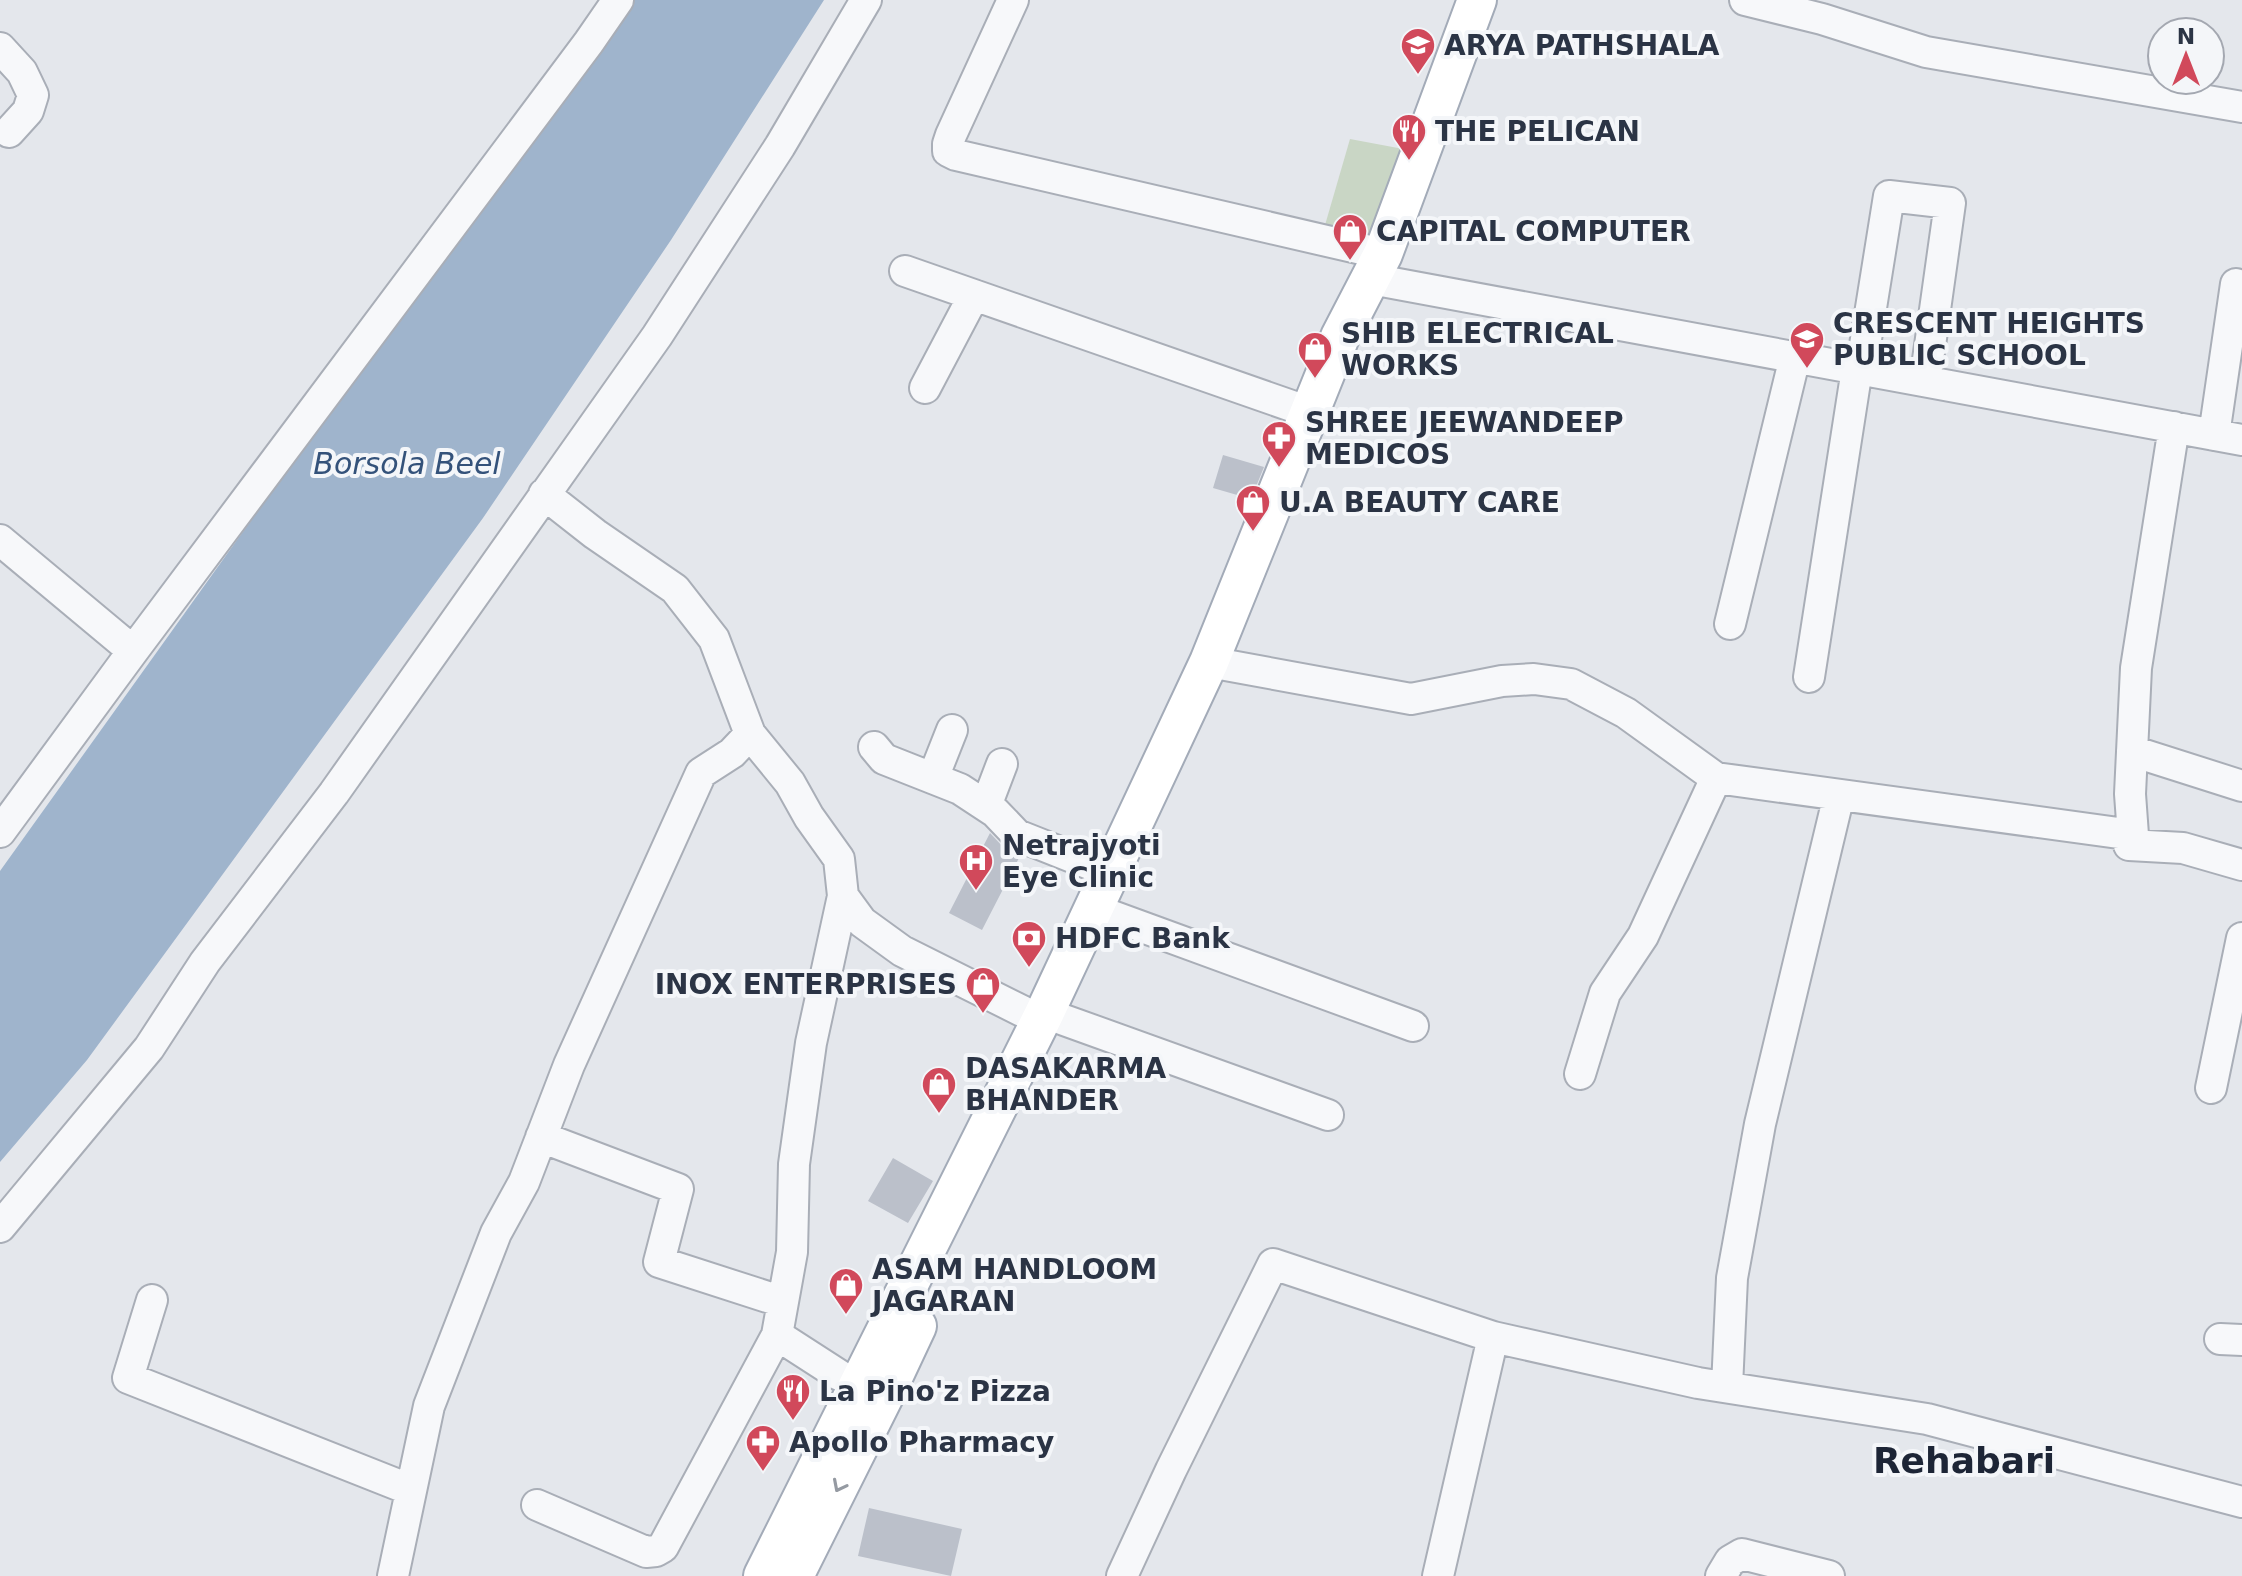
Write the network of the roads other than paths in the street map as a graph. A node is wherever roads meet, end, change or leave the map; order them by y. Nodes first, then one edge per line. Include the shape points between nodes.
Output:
1 (618, 0) edge
2 (866, 0) edge
3 (1013, 0) edge
4 (1477, 0) edge
5 (1745, 0) edge
6 (1830, 10) edge
7 (0, 48) edge
8 (2242, 107) edge
9 (9, 132) dead end
10 (1377, 266) junction
11 (905, 271) dead end
12 (2236, 284) dead end
13 (974, 295) junction
14 (1795, 357) junction
15 (1859, 369) junction
16 (1925, 381) junction
17 (925, 388) dead end
18 (1309, 412) junction
19 (2174, 427) junction
20 (2228, 438) edge
21 (544, 494) junction
22 (0, 540) edge
23 (1730, 624) dead end
24 (133, 651) junction
25 (1209, 662) junction
26 (1809, 677) dead end
27 (952, 730) dead end
28 (750, 734) junction
29 (874, 747) dead end
30 (2132, 751) junction
31 (1002, 764) dead end
32 (933, 778) junction
33 (1716, 778) junction
34 (2242, 786) edge
35 (1839, 795) junction
36 (986, 806) junction
37 (0, 832) edge
38 (2133, 835) junction
39 (2242, 865) edge
40 (1110, 872) junction
41 (843, 896) junction
42 (1087, 923) junction
43 (2242, 938) edge
44 (1060, 1004) junction
45 (1022, 1011) junction
46 (1413, 1026) dead end
47 (1580, 1074) dead end
48 (2211, 1088) dead end
49 (1328, 1115) dead end
50 (541, 1137) junction
51 (0, 1227) edge
52 (152, 1300) dead end
53 (783, 1302) junction
54 (777, 1335) junction
55 (1493, 1337) junction
56 (839, 1375) junction
57 (1727, 1387) junction
58 (411, 1490) junction
59 (2242, 1502) edge
60 (537, 1505) dead end
61 (393, 1576) edge
62 (738, 1576) edge
63 (763, 1576) edge
64 (794, 1576) edge
65 (1122, 1576) edge
66 (1438, 1576) edge
67 (1721, 1576) edge
68 (1829, 1576) edge

1 - 24 street
2 - 21 street via 673,312
3 - 10 street via 948,151
4 - 10 main road
5 - 6 street
6 - 8 street via 1926,52
7 - 9 street via 22,72 33,95 28,111
10 - 14 street
10 - 18 main road
11 - 13 street
12 - 20 street
13 - 17 street
13 - 18 street
14 - 15 street
14 - 23 street
15 - 16 street
15 - 16 street via 1889,196 1950,203
15 - 26 street
16 - 19 street
18 - 25 main road
19 - 20 street
19 - 30 street via 2136,668
21 - 28 street via 675,589 714,639
21 - 51 street via 334,793 205,962 149,1048
22 - 24 street
24 - 37 street
25 - 33 street via 1411,699 1502,681 1571,684 1626,713
25 - 40 main road
27 - 32 street
28 - 41 street via 790,783 839,859
28 - 50 street via 701,773
29 - 32 street via 884,759
30 - 34 street
30 - 38 street
31 - 36 street
32 - 36 street
33 - 35 street
33 - 47 street via 1643,936 1605,993
35 - 38 street
35 - 57 street via 1760,1124 1732,1278
36 - 40 street via 1017,835
38 - 39 street via 2129,845 2183,848
40 - 42 main road
41 - 45 street via 862,922 902,951
41 - 53 street via 811,1043
42 - 44 main road via 1085,959
42 - 45 main road via 1050,953
42 - 46 street
43 - 48 street
44 - 49 street
44 - 63 main road via 927,1250
44 -> 64 main road via 947,1261
45 - 56 main road
50 - 53 street via 678,1189 659,1262
50 - 58 street via 496,1233 429,1406
52 - 58 street via 128,1378
53 - 54 street
54 - 56 street
54 - 60 street via 663,1547 646,1552
55 - 57 street
55 - 65 street via 1273,1264
55 - 66 street
56 - 62 main road
57 - 59 street via 1927,1419
58 - 61 street
67 - 68 street via 1742,1554

